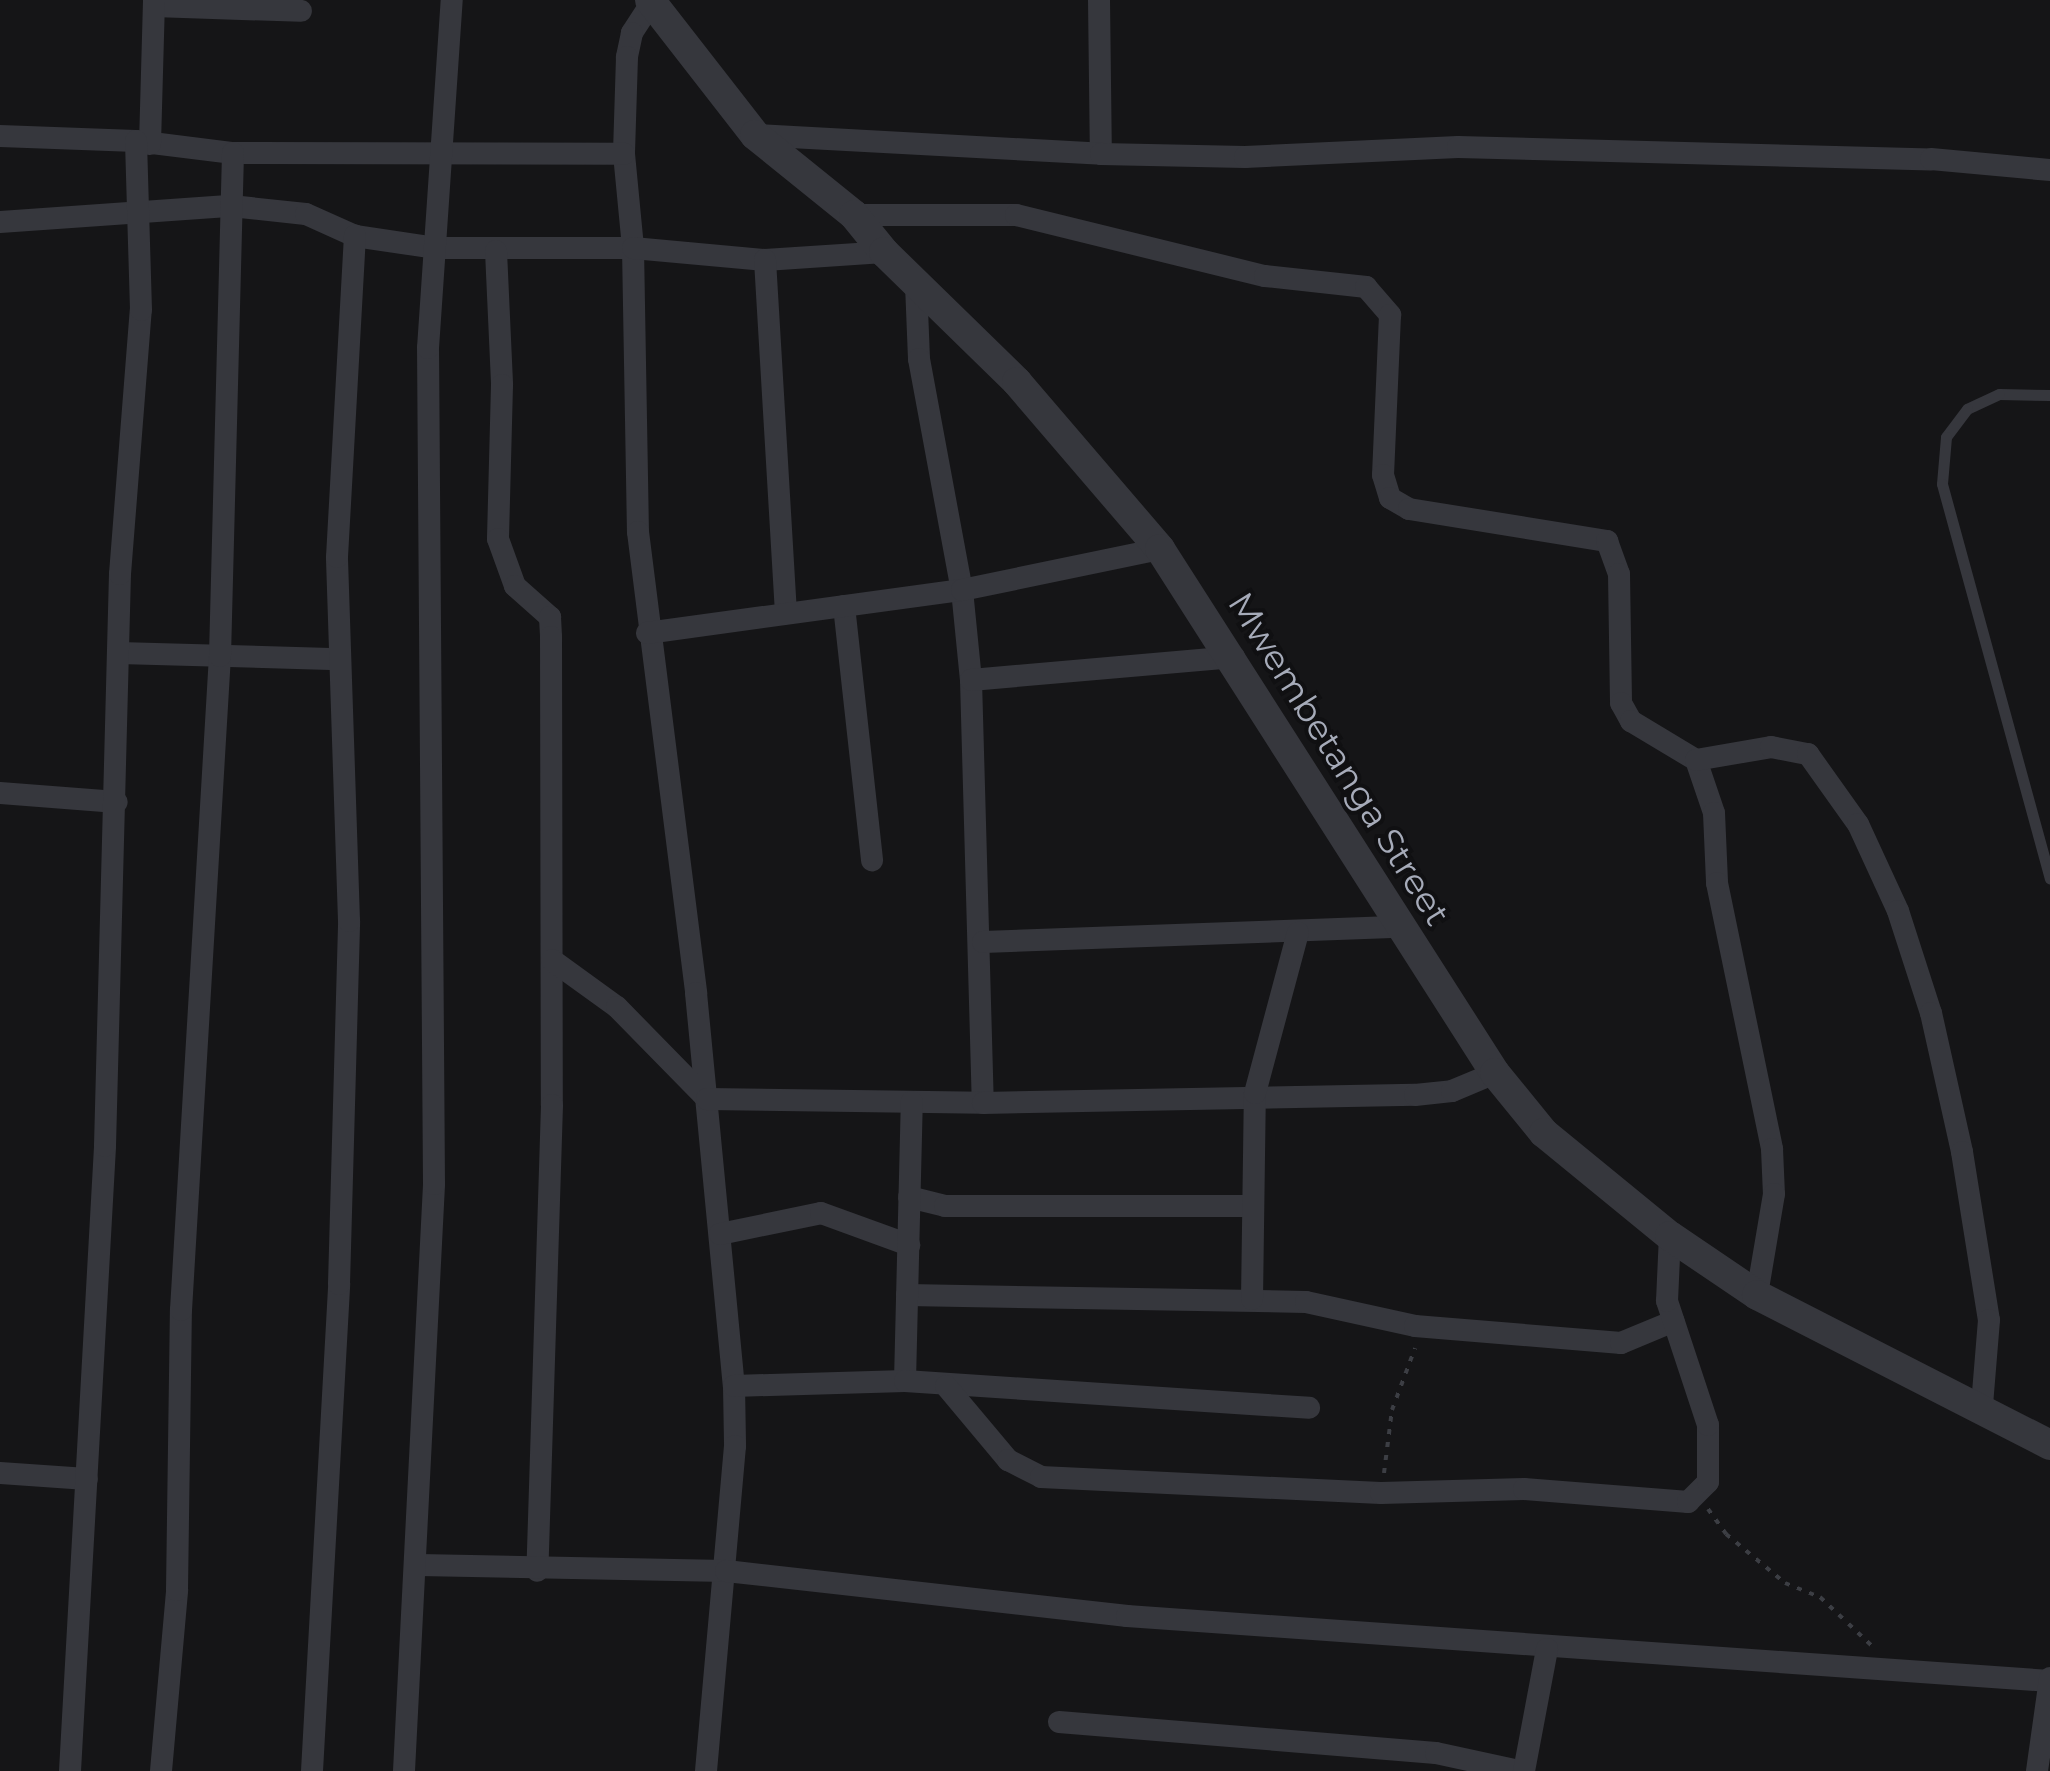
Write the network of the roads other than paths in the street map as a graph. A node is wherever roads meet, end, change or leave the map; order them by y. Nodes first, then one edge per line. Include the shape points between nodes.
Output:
1 (452, 0) edge
2 (1099, 0) edge
3 (651, 1) edge
4 (154, 3) edge
5 (301, 11) dead end
6 (756, 135) junction
7 (143, 142) junction
8 (0, 144) edge
9 (233, 153) junction
10 (444, 153) junction
11 (624, 154) junction
12 (1101, 154) junction
13 (2050, 170) edge
14 (231, 206) junction
15 (140, 212) junction
16 (854, 214) junction
17 (0, 222) edge
18 (355, 236) junction
19 (435, 248) junction
20 (633, 248) junction
21 (496, 251) junction
22 (884, 252) junction
23 (765, 260) junction
24 (916, 284) junction
25 (2050, 395) edge
26 (1160, 549) junction
27 (962, 590) junction
28 (844, 606) junction
29 (786, 613) junction
30 (647, 633) junction
31 (120, 653) junction
32 (220, 656) junction
33 (1234, 657) junction
34 (339, 660) junction
35 (971, 680) junction
36 (1696, 760) junction
37 (0, 793) edge
38 (117, 802) junction
39 (872, 860) dead end
40 (2050, 879) edge
41 (1399, 927) junction
42 (1298, 933) junction
43 (983, 942) junction
44 (552, 960) junction
45 (1495, 1073) junction
46 (1256, 1093) junction
47 (707, 1099) junction
48 (912, 1102) junction
49 (983, 1103) junction
50 (909, 1197) junction
51 (1250, 1206) junction
52 (720, 1234) junction
53 (1670, 1236) junction
54 (909, 1245) junction
55 (907, 1295) junction
56 (1757, 1295) junction
57 (1252, 1298) junction
58 (1674, 1320) junction
59 (905, 1381) junction
60 (734, 1386) junction
61 (946, 1386) junction
62 (1982, 1406) junction
63 (1309, 1408) dead end
64 (2050, 1445) edge
65 (0, 1473) edge
66 (87, 1478) junction
67 (419, 1565) junction
68 (538, 1571) junction
69 (726, 1571) junction
70 (1547, 1649) junction
71 (2050, 1680) edge
72 (1058, 1722) dead end
73 (70, 1771) edge
74 (162, 1771) edge
75 (312, 1771) edge
76 (404, 1771) edge
77 (706, 1771) edge
78 (1522, 1771) edge
79 (2037, 1771) edge

1 - 10 street
2 - 12 street
3 - 6 street, Mwembetanga Street
3 - 11 street via 632,33
4 - 5 street
4 - 7 street
6 - 12 street
6 - 16 street, Mwembetanga Street
7 - 8 street via 0,136
7 - 9 street
7 - 15 street
9 - 10 street
9 - 14 street
10 - 11 street
10 - 19 street
11 - 20 street
12 - 13 street via 1245,157 1458,147 1932,159
14 - 15 street
14 - 18 street via 306,214
14 - 32 street
15 - 17 street
15 - 31 street via 140,327
16 - 22 street, Mwembetanga Street
16 - 36 street via 1016,215 1265,276 1366,286 1390,316 1384,474 1390,498 1409,509 1606,541 1620,574 1621,703 1631,721
18 - 19 street
18 - 34 street via 340,476
19 - 21 street
19 - 67 street via 428,348 435,1154
20 - 21 street
20 - 23 street
20 - 30 street via 635,452
21 - 44 street via 502,385 498,538 515,586 550,617
22 - 23 street
22 - 24 street, Mwembetanga Street
23 - 29 street
24 - 26 street, Mwembetanga Street via 1017,382
24 - 27 street via 919,359
25 - 40 lane via 1999,394 1967,409 1946,437 1942,484
26 - 27 street
26 - 33 street, Mwembetanga Street
27 - 28 street
27 - 35 street
28 - 29 street
28 - 39 street
29 - 30 street
30 - 47 street
31 - 32 street
31 - 38 street
32 - 34 street
32 - 74 street
33 - 35 street
33 - 41 street, Mwembetanga Street
34 - 75 street via 349,922 339,1284
35 - 43 street
36 - 56 street via 1714,813 1717,883 1772,1150 1774,1194
36 - 62 street via 1771,747 1808,754 1858,824 1898,911 1932,1013 1962,1152 1988,1320
37 - 38 street
38 - 66 street
41 - 42 street
41 - 45 street, Mwembetanga Street
42 - 43 street
42 - 46 street
43 - 49 street
44 - 47 street via 617,1007
44 - 68 street
45 - 46 street via 1452,1091 1415,1095
45 - 53 street, Mwembetanga Street via 1544,1133
46 - 49 street
46 - 51 street
47 - 48 street
47 - 52 street
48 - 49 street
48 - 50 street
50 - 51 street via 945,1206
50 - 54 street
51 - 57 street
52 - 54 street via 821,1214
52 - 60 street
53 - 56 street, Mwembetanga Street
53 - 58 street via 1664,1272
54 - 55 street
55 - 57 street
55 - 59 street
56 - 62 street, Mwembetanga Street
57 - 58 street via 1306,1302 1414,1326 1621,1342
58 - 61 street via 1708,1425 1708,1482 1688,1502 1524,1489 1381,1493 1040,1477 1008,1460
59 - 60 street
59 - 61 street
60 - 69 street
61 - 63 street
62 - 64 street, Mwembetanga Street
65 - 66 street
66 - 73 street
67 - 68 street
67 - 76 street
68 - 69 street
69 - 70 street via 1127,1616
69 - 77 street
70 - 71 street via 1670,1650
70 - 78 street
71 - 79 street
72 - 78 street via 1436,1753

